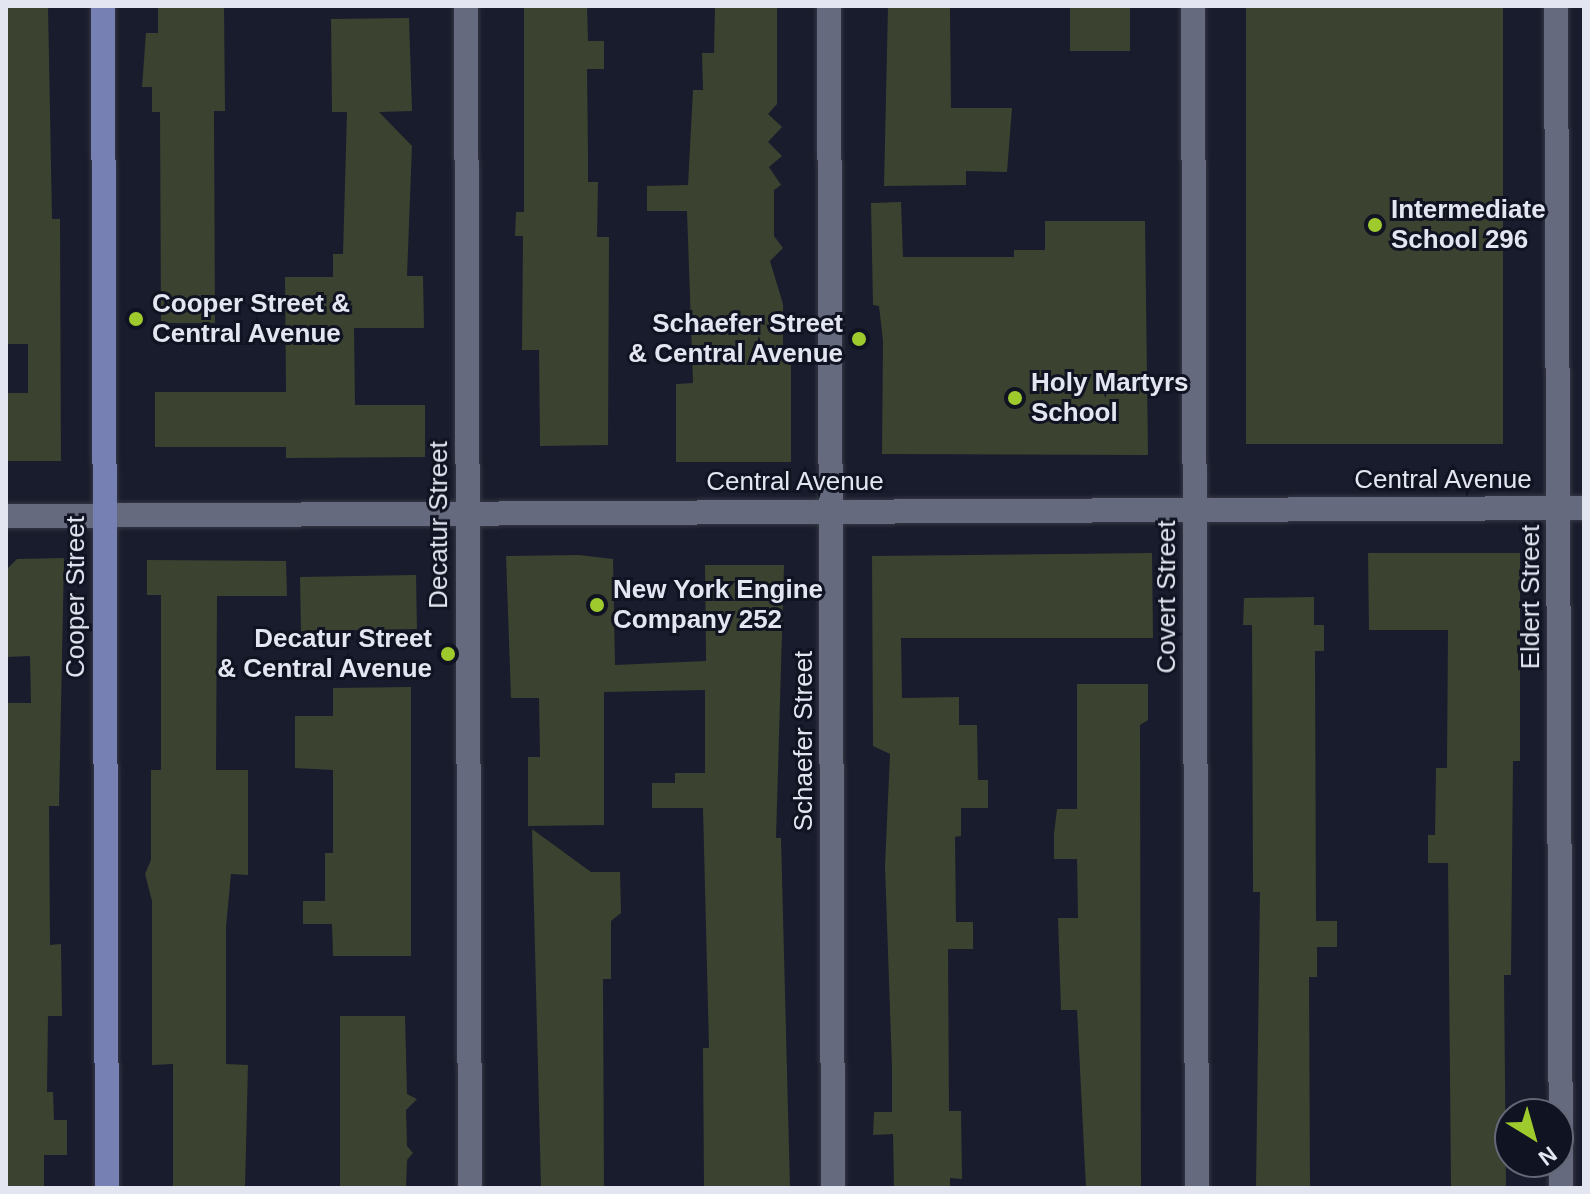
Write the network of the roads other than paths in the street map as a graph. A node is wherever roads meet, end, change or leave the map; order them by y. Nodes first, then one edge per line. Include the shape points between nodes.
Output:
1 (103, 6) edge
2 (466, 6) edge
3 (829, 6) edge
4 (1193, 6) edge
5 (1556, 6) edge
6 (1195, 508) junction
7 (1559, 508) junction
8 (1584, 508) edge
9 (831, 510) junction
10 (467, 512) junction
11 (6, 516) edge
12 (104, 516) junction
13 (107, 1188) edge
14 (470, 1188) edge
15 (833, 1188) edge
16 (1197, 1188) edge
17 (1561, 1188) edge

1 - 12 main road, Cooper Street
2 - 10 street, Decatur Street
3 - 9 street, Schaefer Street
4 - 6 street, Covert Street
5 - 7 street, Eldert Street
6 - 7 street, Central Avenue
6 - 9 street, Central Avenue
6 - 16 street, Covert Street
7 - 8 street, Central Avenue
7 - 17 street, Eldert Street
9 - 10 street, Central Avenue
9 - 15 street, Schaefer Street
10 - 12 street, Central Avenue
10 - 14 street, Decatur Street
11 - 12 street, Central Avenue
12 - 13 main road, Cooper Street

